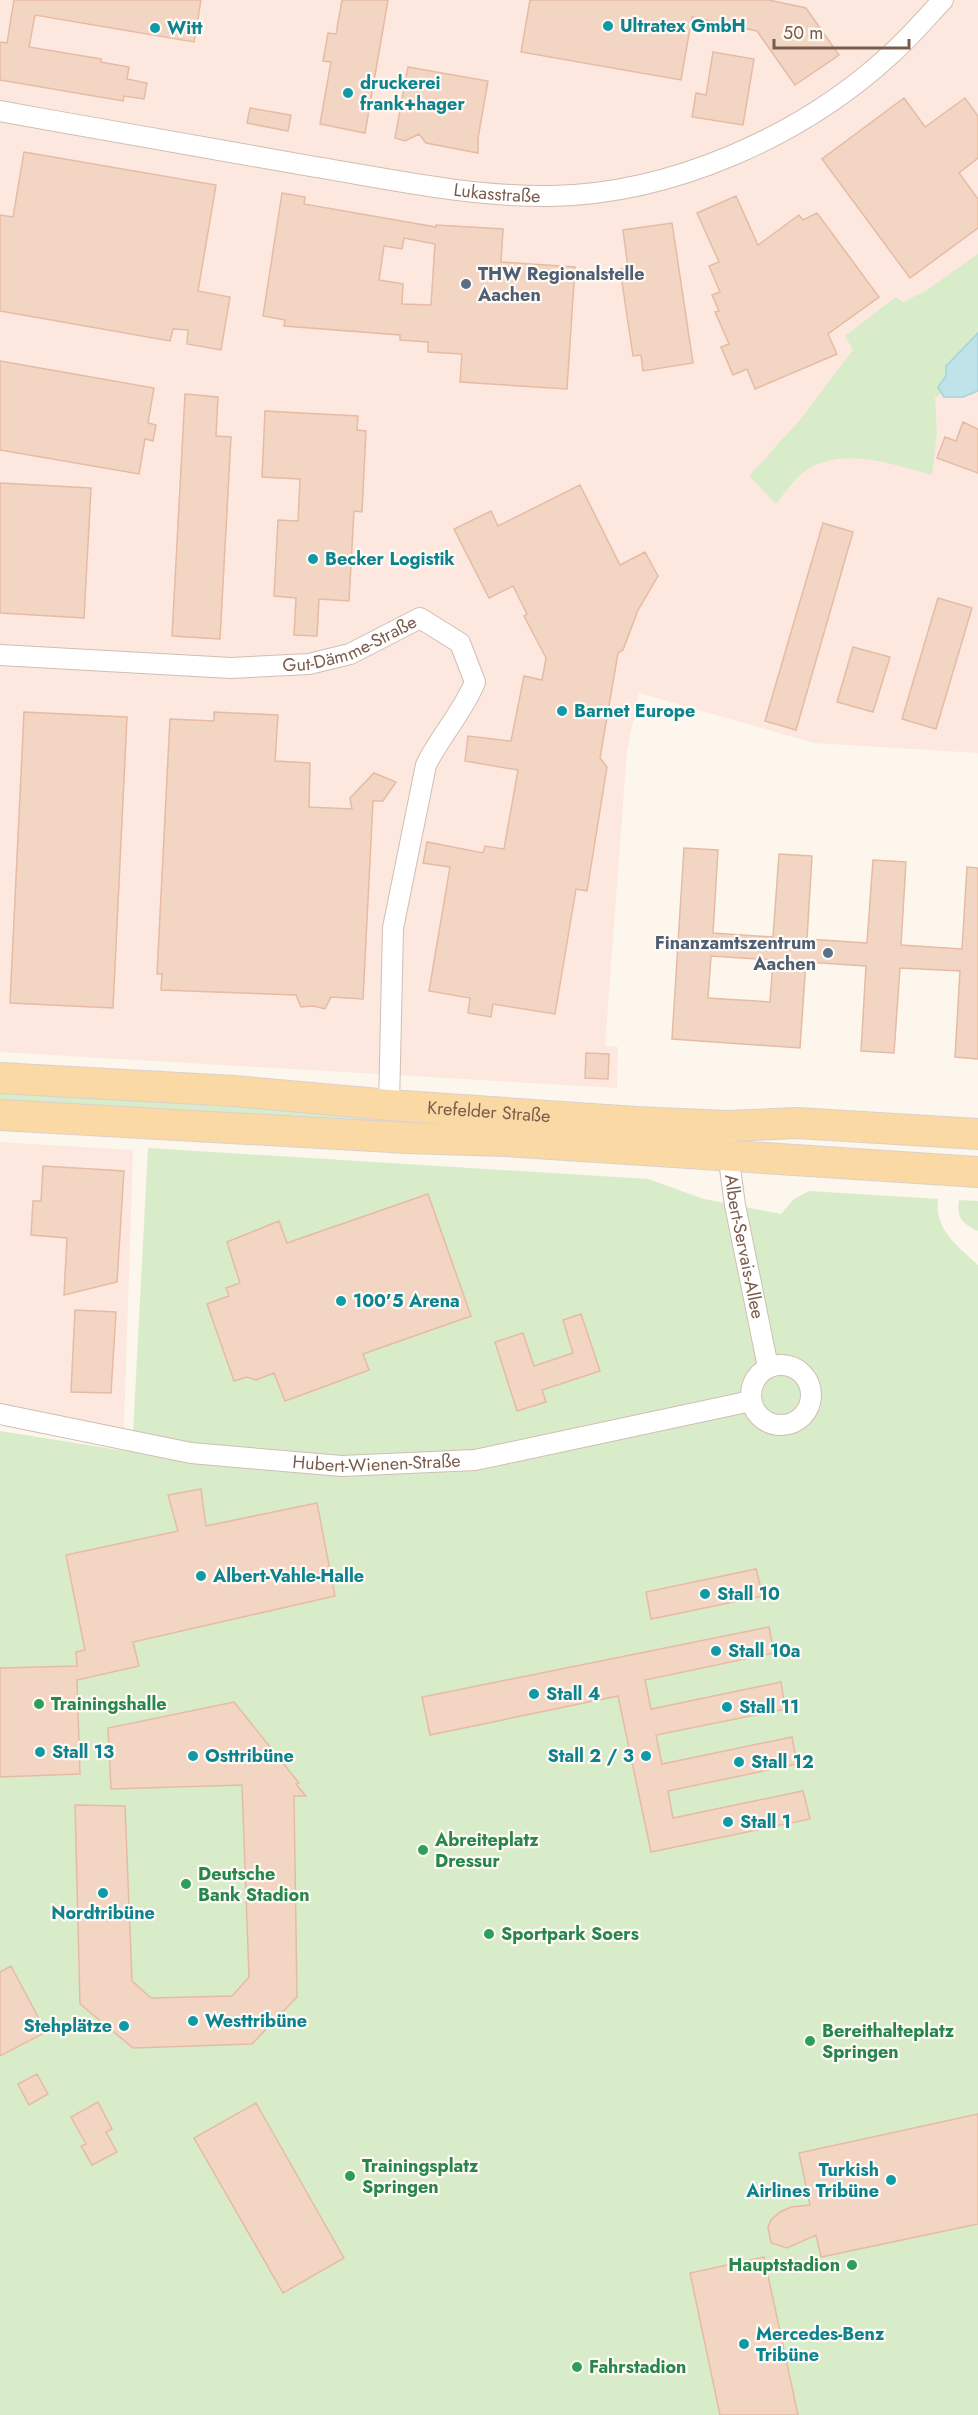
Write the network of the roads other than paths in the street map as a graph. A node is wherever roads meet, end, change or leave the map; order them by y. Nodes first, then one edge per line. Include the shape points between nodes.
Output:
1 (943, 0) edge
2 (0, 111) edge
3 (0, 655) edge
4 (0, 1078) edge
5 (389, 1105) junction
6 (0, 1115) edge
7 (727, 1125) junction
8 (978, 1134) edge
9 (727, 1156) junction
10 (978, 1172) edge
11 (768, 1367) junction
12 (751, 1401) junction
13 (0, 1414) edge

1 - 2 street, Lukasstraße via 890,55 838,97 799,121 716,162 659,180 602,191 552,196 464,192
3 - 5 street, Gut-Dämme-Straße via 231,668 309,664 350,654 420,618 460,643 475,682 426,765 393,928
4 - 5 main road, Krefelder Straße via 234,1091
5 - 7 main road, Krefelder Straße
6 - 9 main road, Krefelder Straße
7 - 8 main road, Krefelder Straße via 797,1123
7 - 9 street, Albert-Servais-Allee
9 - 10 main road, Krefelder Straße
9 - 11 street, Albert-Servais-Allee
11 - 12 street via 757,1376 751,1388
11 - 12 street via 782,1364 796,1368 806,1378 811,1392 808,1407 798,1420 786,1425 773,1424 759,1416
12 - 13 street, Hubert-Wienen-Straße via 475,1460 342,1466 190,1453

